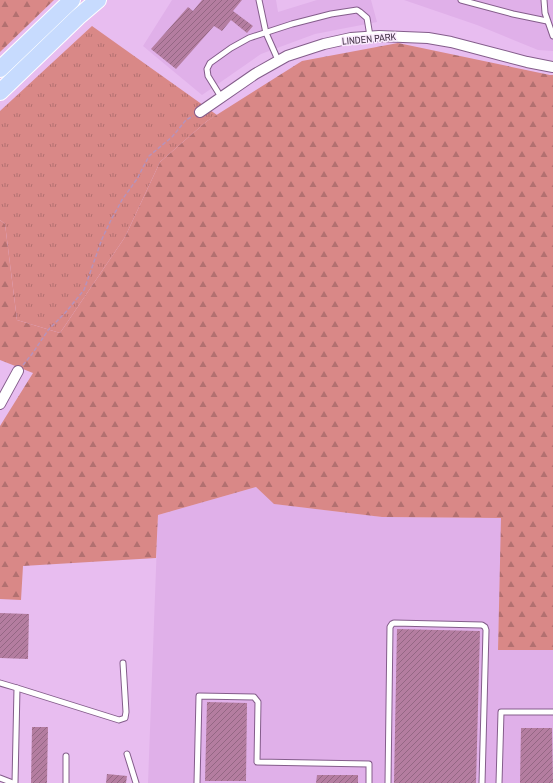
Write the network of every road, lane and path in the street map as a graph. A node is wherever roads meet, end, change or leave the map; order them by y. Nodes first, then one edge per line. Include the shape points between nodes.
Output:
1 (72, 0) edge
2 (98, 0) edge
3 (259, 0) edge
4 (460, 0) edge
5 (544, 0) edge
6 (547, 21) junction
7 (266, 32) junction
8 (370, 36) junction
9 (553, 36) edge
10 (278, 60) junction
11 (553, 67) edge
12 (0, 69) edge
13 (0, 92) edge
14 (221, 98) junction
15 (200, 112) joint
16 (18, 371) joint
17 (0, 404) edge
18 (123, 663) dead end
19 (0, 683) edge
20 (17, 688) junction
21 (553, 712) edge
22 (127, 754) dead end
23 (66, 756) dead end
24 (0, 778) edge
25 (14, 783) edge
26 (66, 783) edge
27 (136, 783) edge
28 (196, 783) edge
29 (369, 783) edge
30 (388, 783) edge
31 (482, 783) edge
32 (499, 783) edge

1 - 12 main road
2 - 13 main road
3 - 7 lane
4 - 6 lane
5 - 6 lane
6 - 9 lane
7 - 8 lane via 331,14 357,10 367,18
7 - 10 lane
7 - 14 lane via 249,38 210,63 207,69 208,76
8 - 10 street, LINDEN PARK via 324,44
8 - 11 street, LINDEN PARK via 402,36 452,42
10 - 14 street, LINDEN PARK
14 - 15 street, LINDEN PARK
15 - 16 path via 186,120 172,137 149,156 111,220 84,290 49,329
16 - 17 street
18 - 20 lane via 126,712 125,718 120,720
19 - 20 lane
20 - 25 lane
21 - 32 lane via 501,712
22 - 27 lane
23 - 26 lane
24 - 25 lane
28 - 29 lane via 199,696 254,697 258,702 257,762 369,764
30 - 31 lane via 390,627 394,624 482,625 486,630

